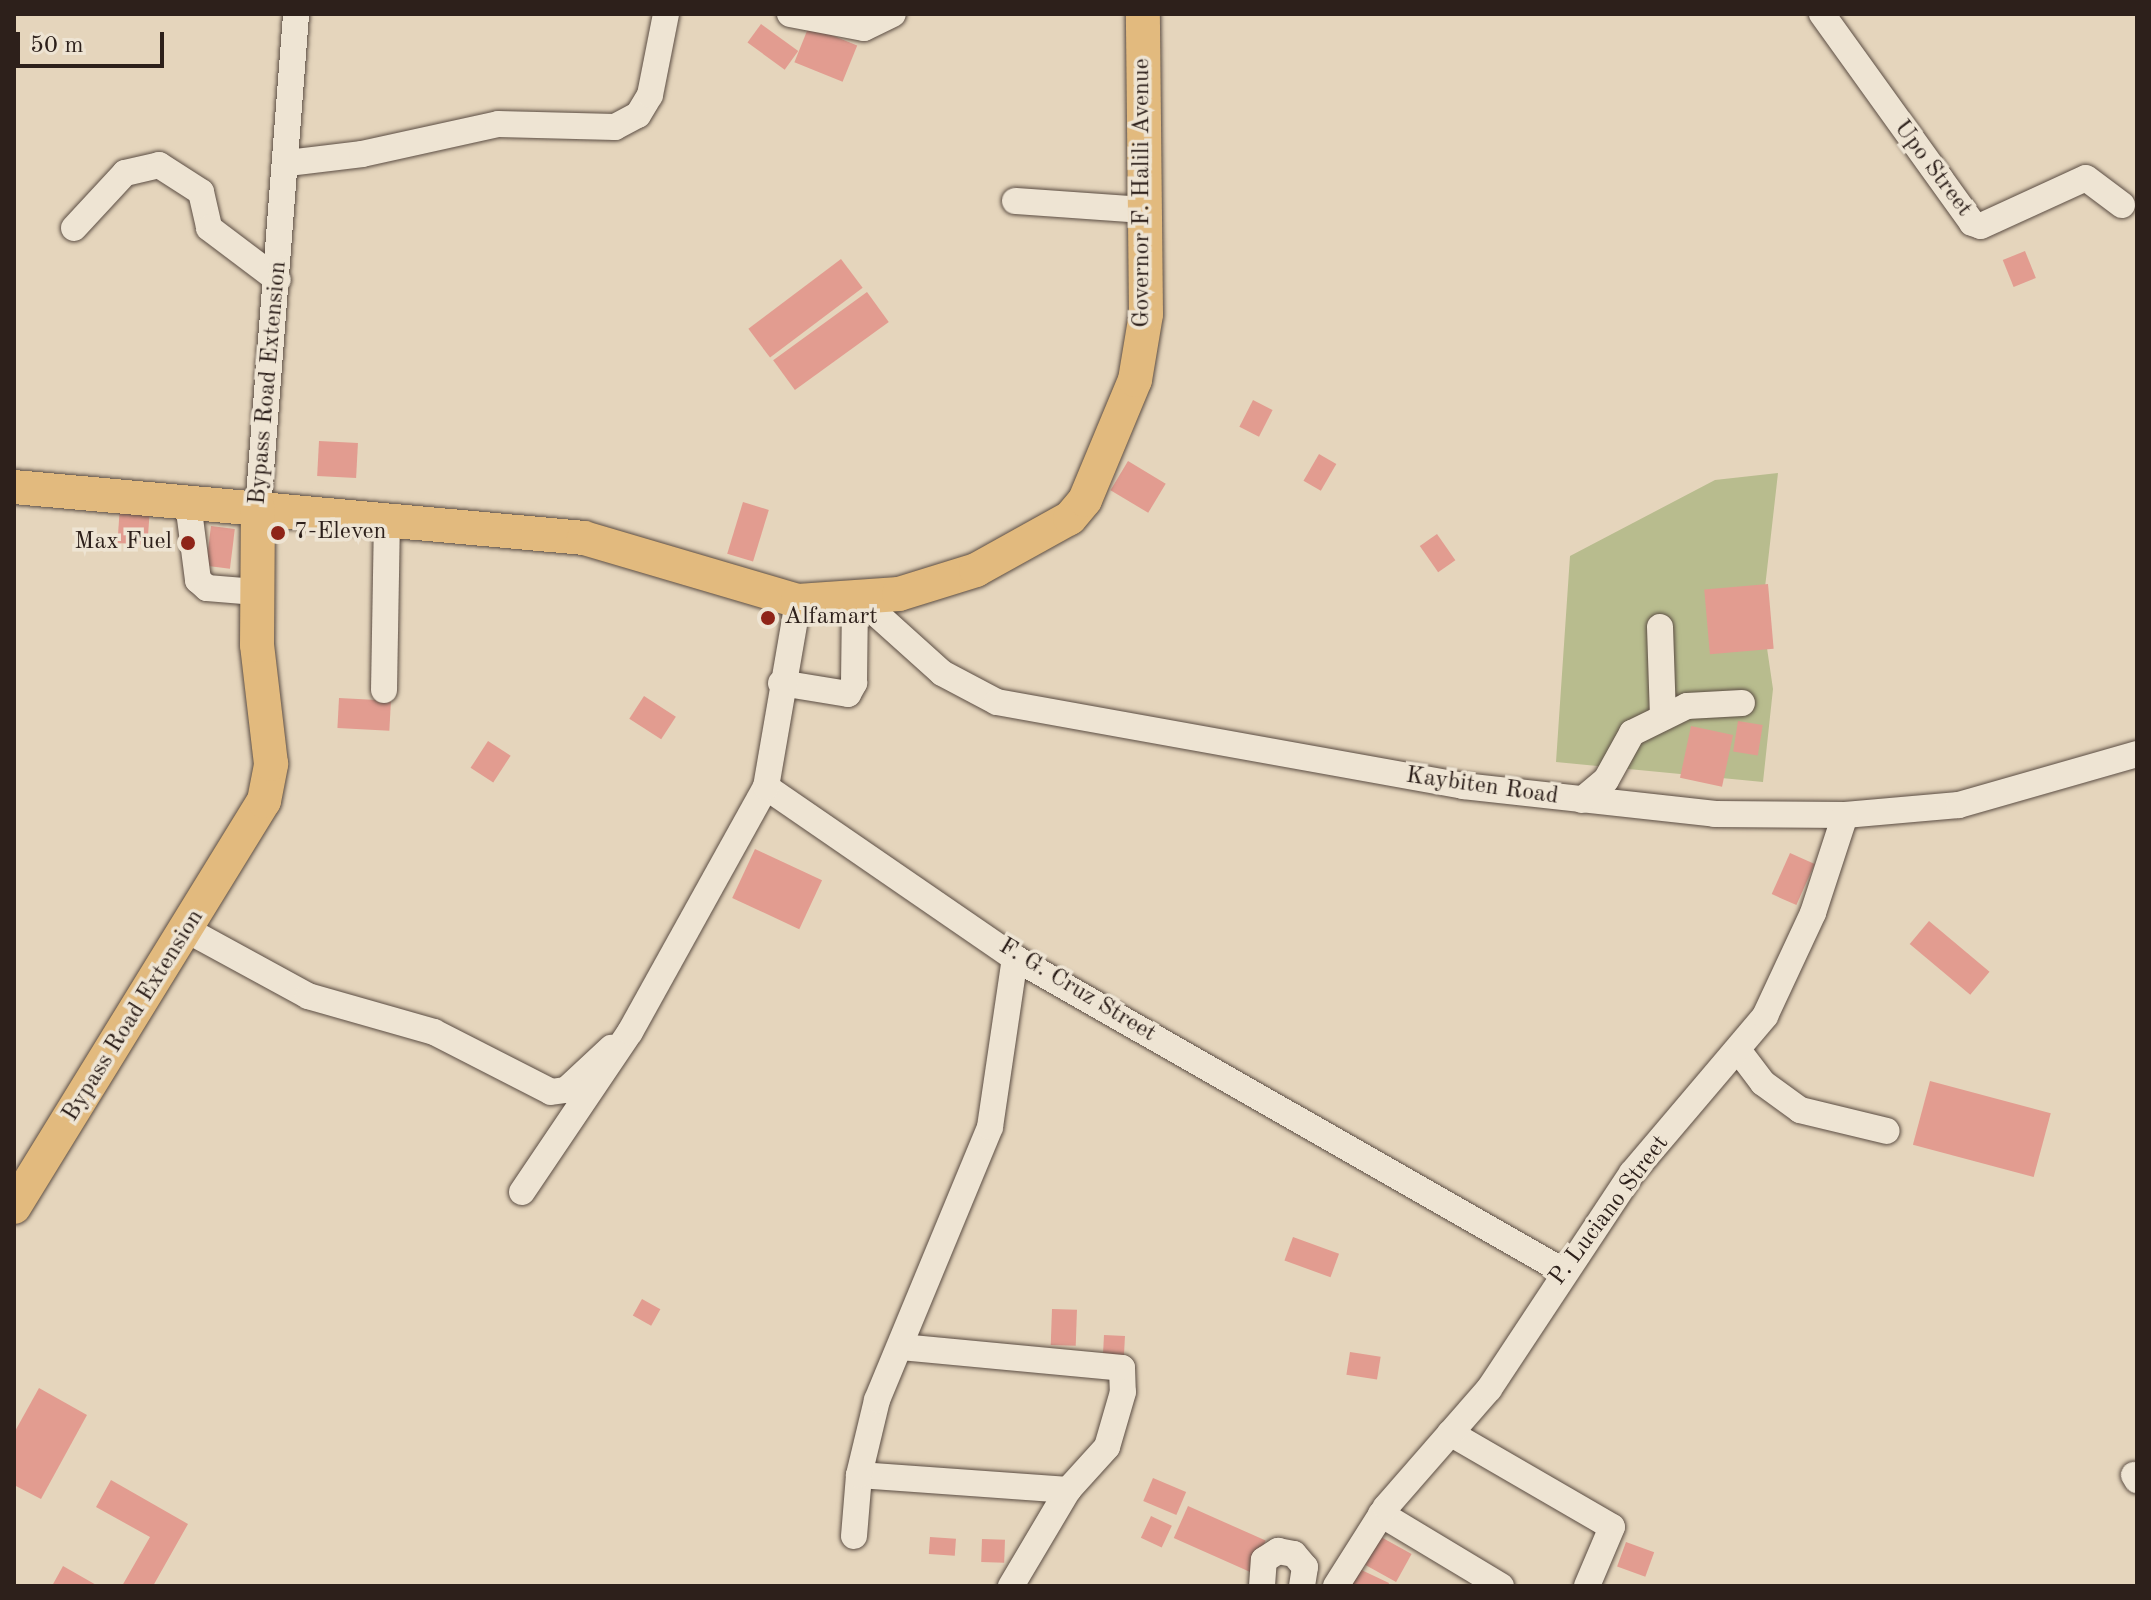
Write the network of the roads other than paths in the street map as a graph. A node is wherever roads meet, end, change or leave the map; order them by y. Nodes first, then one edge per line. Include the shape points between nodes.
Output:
1 (296, 14) edge
2 (666, 14) edge
3 (790, 14) edge
4 (893, 14) edge
5 (1143, 14) edge
6 (1822, 14) edge
7 (288, 163) junction
8 (1015, 201) dead end
9 (2122, 205) dead end
10 (1145, 210) junction
11 (74, 228) dead end
12 (278, 280) junction
13 (14, 487) edge
14 (188, 503) junction
15 (258, 509) junction
16 (387, 519) junction
17 (256, 592) junction
18 (858, 600) junction
19 (798, 601) junction
20 (1660, 627) dead end
21 (781, 683) junction
22 (384, 690) dead end
23 (1742, 703) dead end
24 (1663, 717) junction
25 (2137, 754) edge
26 (766, 787) junction
27 (1582, 800) junction
28 (1845, 815) junction
29 (189, 931) junction
30 (1015, 958) junction
31 (622, 1041) junction
32 (1738, 1050) junction
33 (1887, 1131) dead end
34 (522, 1192) dead end
35 (14, 1207) edge
36 (1563, 1271) junction
37 (901, 1347) junction
38 (1450, 1433) junction
39 (859, 1475) junction
40 (1068, 1490) junction
41 (1381, 1514) junction
42 (854, 1536) dead end
43 (1592, 1576) edge
44 (1307, 1585) edge
45 (1011, 1586) edge
46 (1262, 1586) edge
47 (1336, 1586) edge
48 (1501, 1586) edge

1 - 7 street, Bypass Road Extension
2 - 7 street via 650,95 638,115 615,127 498,124 362,154
3 - 4 street via 864,28 883,24
5 - 10 main road, Governor F. Halili Avenue
6 - 9 street, Upo Street via 1972,223 1981,226 2086,178
7 - 12 street, Bypass Road Extension
8 - 10 street
10 - 18 main road, Governor F. Halili Avenue via 1146,314 1135,380 1121,426 1085,500 1070,518 976,570
11 - 12 street via 125,173 159,165 201,192 209,228
12 - 15 street, Bypass Road Extension
13 - 14 main road, Governor F. Halili Avenue
14 - 15 main road, Governor F. Halili Avenue
14 - 17 street via 198,580 207,588
15 - 16 main road, Governor F. Halili Avenue
15 - 17 main road, Bypass Road Extension
16 - 19 main road, Governor F. Halili Avenue via 584,538
16 - 22 street
17 - 29 main road, Bypass Road Extension via 271,764 264,801
18 - 19 main road, Governor F. Halili Avenue
18 - 21 street via 854,683 848,694
18 - 27 street, Kaybiten Road via 942,673 997,702 1463,786
19 - 21 street
20 - 24 street
21 - 26 street
23 - 24 street via 1687,706
24 - 27 street via 1632,733 1606,780
25 - 28 street, Kaybiten Road via 1959,805
26 - 30 street, F. G. Cruz Street
26 - 31 street
27 - 28 street, Kaybiten Road via 1715,814
28 - 32 street, P. Luciano Street via 1813,913 1765,1016
29 - 31 street via 308,996 434,1032 551,1092 566,1090
29 - 35 main road, Bypass Road Extension
30 - 36 street, F. G. Cruz Street
30 - 37 street via 990,1127
31 - 34 street
32 - 33 street via 1763,1083 1800,1110
32 - 36 street, P. Luciano Street via 1632,1173
36 - 38 street, P. Luciano Street via 1489,1389
37 - 39 street via 877,1400
37 - 40 street via 1122,1368 1123,1392 1107,1447
38 - 41 street, P. Luciano Street
38 - 43 street via 1612,1527
39 - 40 street
39 - 42 street
40 - 45 street
41 - 47 street, P. Luciano Street
41 - 48 street
44 - 46 street via 1305,1567 1294,1554 1278,1551 1264,1560

